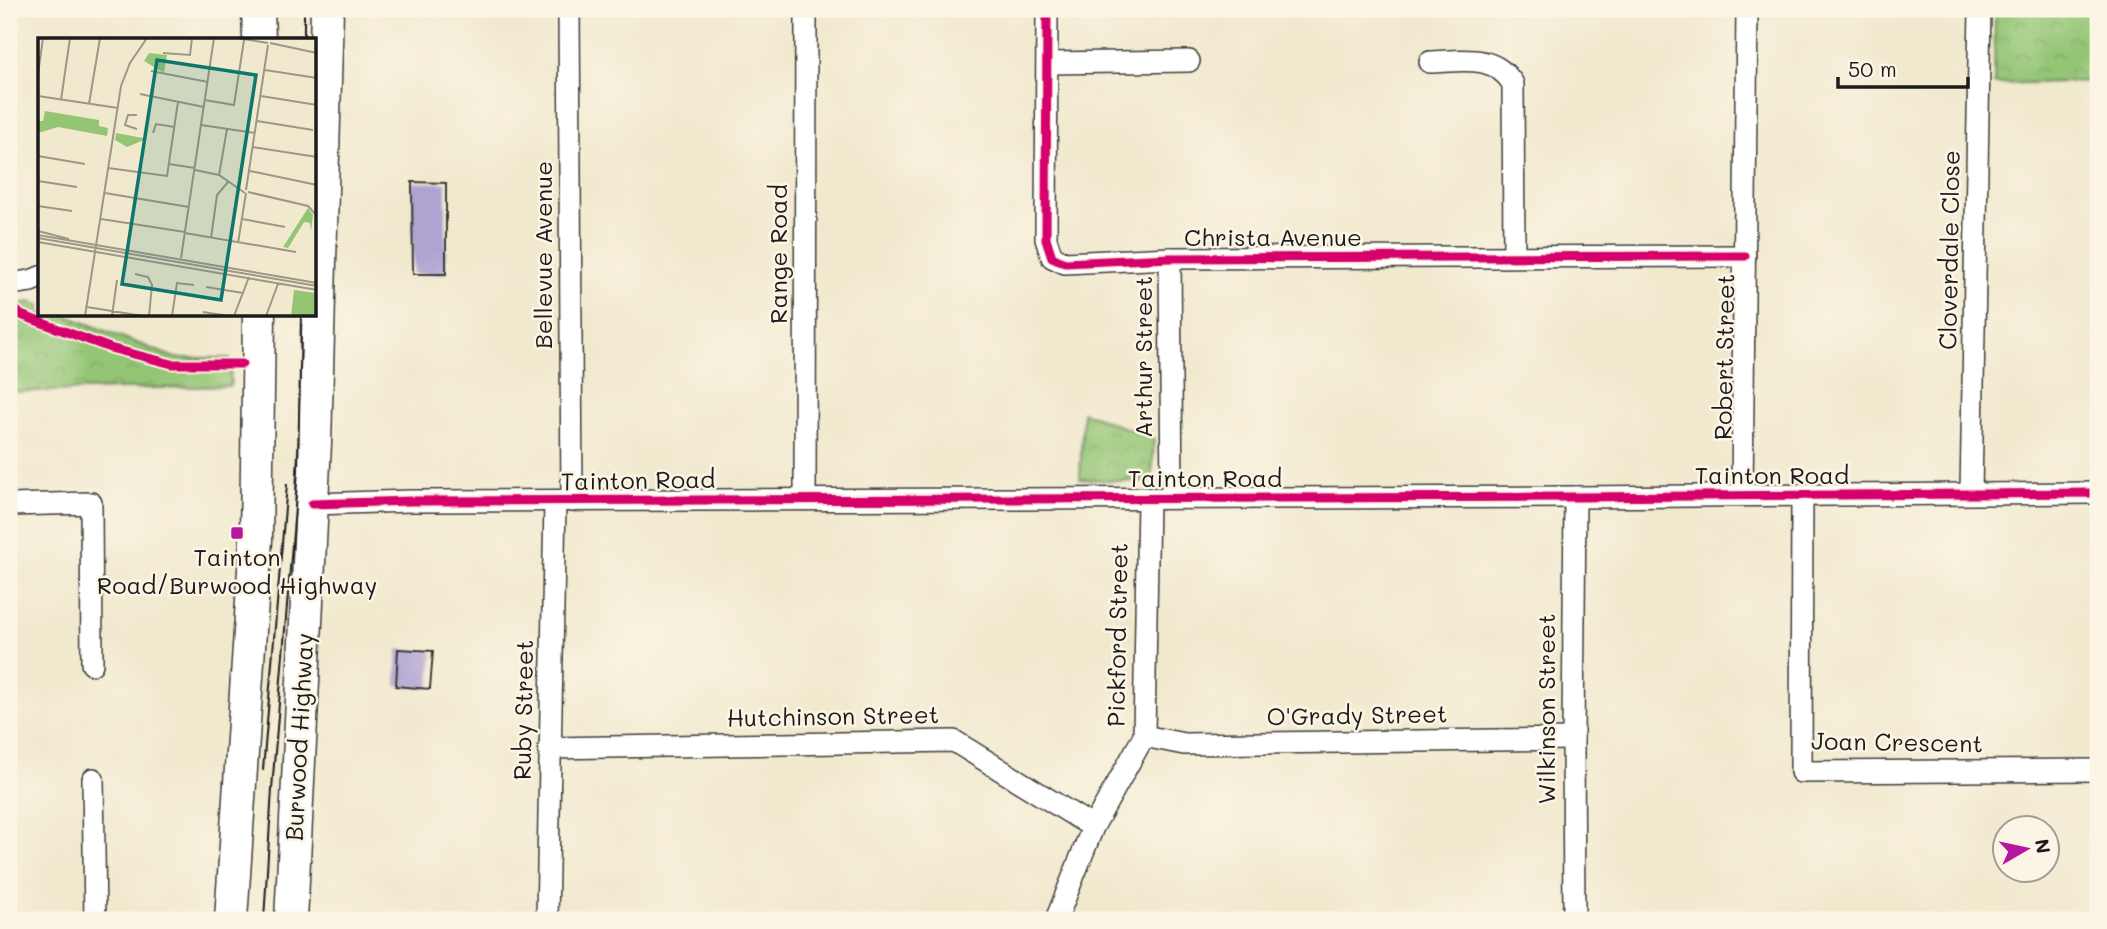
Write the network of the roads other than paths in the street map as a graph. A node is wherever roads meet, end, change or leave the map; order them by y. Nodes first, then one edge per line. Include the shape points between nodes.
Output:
1 (258, 9) edge
2 (327, 9) edge
3 (569, 9) edge
4 (806, 9) edge
5 (1047, 9) edge
6 (1747, 9) edge
7 (1980, 9) edge
8 (259, 38) edge
9 (1189, 61) dead end
10 (1430, 62) dead end
11 (1048, 63) junction
12 (319, 201) edge
13 (1514, 256) junction
14 (1745, 256) junction
15 (1170, 258) junction
16 (38, 277) edge
17 (9, 284) edge
18 (317, 288) edge
19 (259, 317) edge
20 (270, 317) edge
21 (316, 317) edge
22 (259, 347) junction
23 (1972, 492) junction
24 (2098, 493) edge
25 (1742, 495) junction
26 (1802, 495) junction
27 (1575, 497) junction
28 (1172, 498) junction
29 (805, 499) junction
30 (1148, 499) junction
31 (563, 501) junction
32 (9, 505) edge
33 (312, 505) junction
34 (92, 664) dead end
35 (1144, 736) junction
36 (1573, 739) junction
37 (549, 748) junction
38 (2098, 770) edge
39 (93, 779) dead end
40 (1093, 827) junction
41 (94, 920) edge
42 (231, 920) edge
43 (291, 920) edge
44 (547, 920) edge
45 (1056, 920) edge
46 (1574, 920) edge

1 - 8 highway
2 - 12 highway, Burwood Highway
3 - 31 street, Bellevue Avenue
4 - 29 street, Range Road
5 - 11 street, Christa Avenue
6 - 14 street, Robert Street
7 - 23 street, Cloverdale Close
9 - 11 street
10 - 13 street via 1482,62 1505,72 1513,84
11 - 15 street, Christa Avenue via 1046,239 1052,257 1065,263
12 - 18 highway, Burwood Highway
13 - 14 street, Christa Avenue
13 - 15 street, Christa Avenue
14 - 25 street, Robert Street
15 - 28 street, Arthur Street
16 - 17 street
19 - 22 highway
20 - 22 highway
21 - 33 highway, Burwood Highway
22 - 42 highway via 256,540
23 - 24 street, Tainton Road
23 - 26 street, Tainton Road
25 - 26 street, Tainton Road
25 - 27 street, Tainton Road
26 - 38 street, Joan Crescent via 1801,772
27 - 28 street, Tainton Road
27 - 36 street, Wilkinson Street
28 - 30 street, Tainton Road
29 - 30 street, Tainton Road
29 - 31 street, Tainton Road
30 - 35 street, Pickford Street
31 - 33 street, Tainton Road
31 - 37 street, Ruby Street
32 - 34 street via 91,503
33 - 43 highway, Burwood Highway
35 - 36 street, O'Grady Street via 1184,744
35 - 40 street, Pickford Street
36 - 46 street, Wilkinson Street
37 - 40 street, Hutchinson Street via 954,741
37 - 44 street, Ruby Street
39 - 41 street
40 - 45 street, Pickford Street

